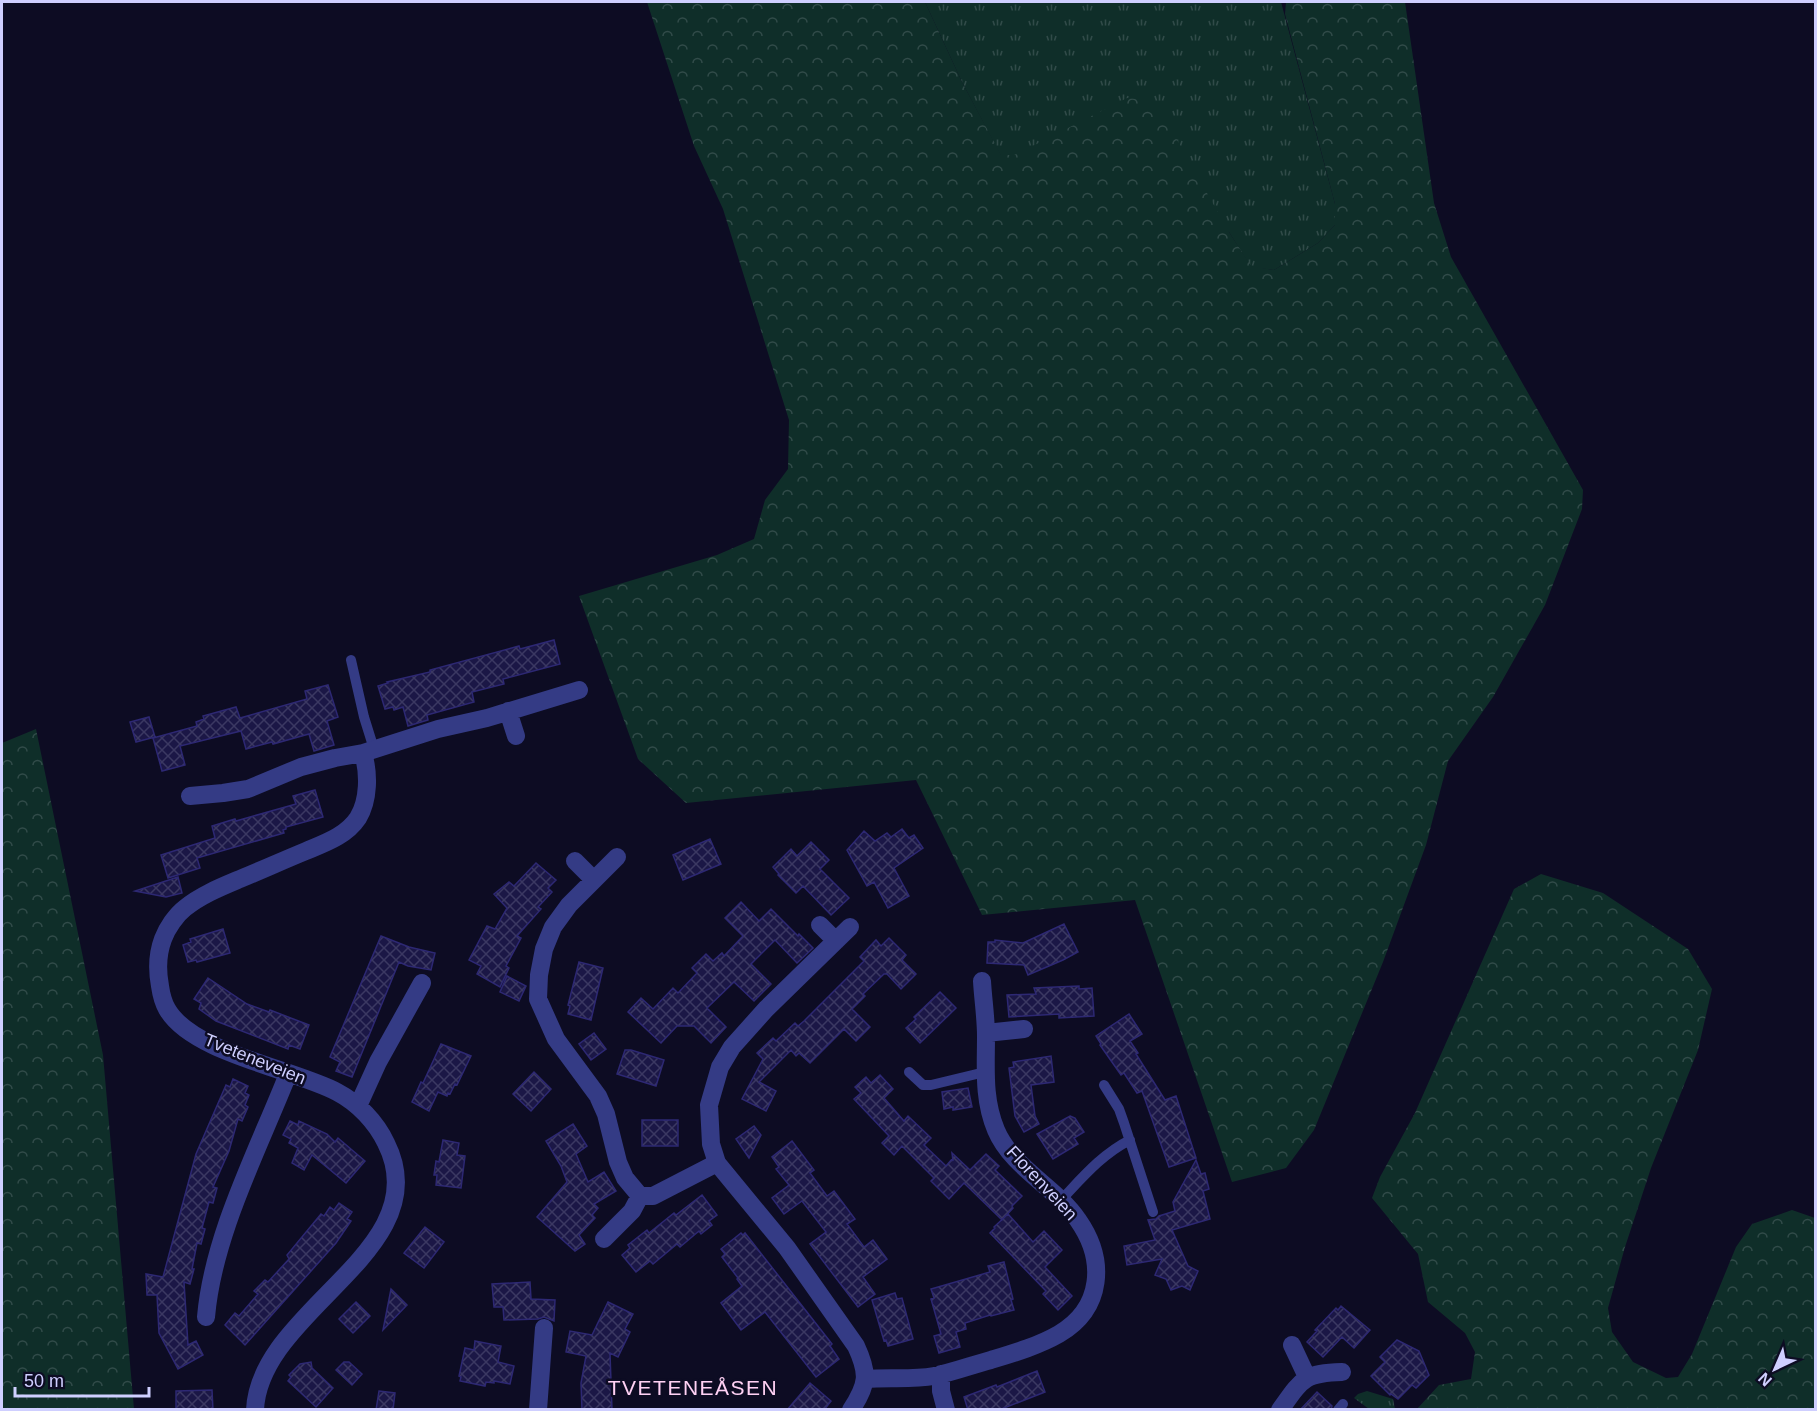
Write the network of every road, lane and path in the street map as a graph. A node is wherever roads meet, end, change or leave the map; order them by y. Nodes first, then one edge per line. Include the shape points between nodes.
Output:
1 (351, 660) dead end
2 (579, 690) dead end
3 (508, 711) junction
4 (516, 736) dead end
5 (369, 751) junction
6 (190, 796) dead end
7 (617, 857) dead end
8 (575, 861) dead end
9 (594, 880) junction
10 (820, 925) dead end
11 (850, 927) dead end
12 (836, 941) junction
13 (982, 981) dead end
14 (422, 983) dead end
15 (1024, 1029) dead end
16 (986, 1034) junction
17 (909, 1072) dead end
18 (985, 1072) junction
19 (288, 1074) junction
20 (1104, 1085) dead end
21 (358, 1106) junction
22 (1130, 1140) junction
23 (717, 1162) junction
24 (640, 1196) junction
25 (1061, 1200) junction
26 (1153, 1212) dead end
27 (604, 1239) dead end
28 (206, 1317) dead end
29 (544, 1328) dead end
30 (1292, 1345) dead end
31 (1342, 1372) dead end
32 (941, 1374) junction
33 (1307, 1377) junction
34 (866, 1379) junction
35 (255, 1410) edge
36 (538, 1410) edge
37 (850, 1410) edge
38 (946, 1410) edge
39 (1280, 1410) edge

1 - 5 lane
2 - 3 street
3 - 4 street
3 - 5 street
5 - 6 street via 301,767 248,789
5 - 19 street, Tveteneveien via 363,808 348,829 183,909 164,938 158,957 161,993 167,1009 180,1023 208,1042
7 - 9 street
8 - 9 street
9 - 24 street via 553,927 544,949 538,999 556,1039 598,1096 618,1162
10 - 12 street
11 - 12 street
12 - 23 street via 751,1025 720,1067 709,1105 711,1144
13 - 16 street, Florenveien
14 - 21 street
15 - 16 street
16 - 18 street, Florenveien
17 - 18 lane via 923,1085 931,1085
18 - 25 street, Florenveien via 988,1108 998,1134 1020,1162
19 - 21 street, Tveteneveien via 336,1091
19 - 28 street via 226,1228
20 - 22 lane via 1119,1109
21 - 35 street, Tveteneveien via 378,1129 394,1164 396,1181 391,1212 370,1248 275,1352 260,1382
22 - 25 lane via 1105,1155
22 - 26 lane
23 - 24 street via 653,1196
23 - 34 street via 787,1248 856,1346
24 - 27 street via 632,1211
25 - 32 street, Florenveien via 1089,1238 1097,1267 1094,1294 1080,1317 1046,1341
29 - 36 street
30 - 33 street
31 - 33 street
32 - 34 street, Florenveien
32 - 38 street
33 - 39 street
34 - 37 street

